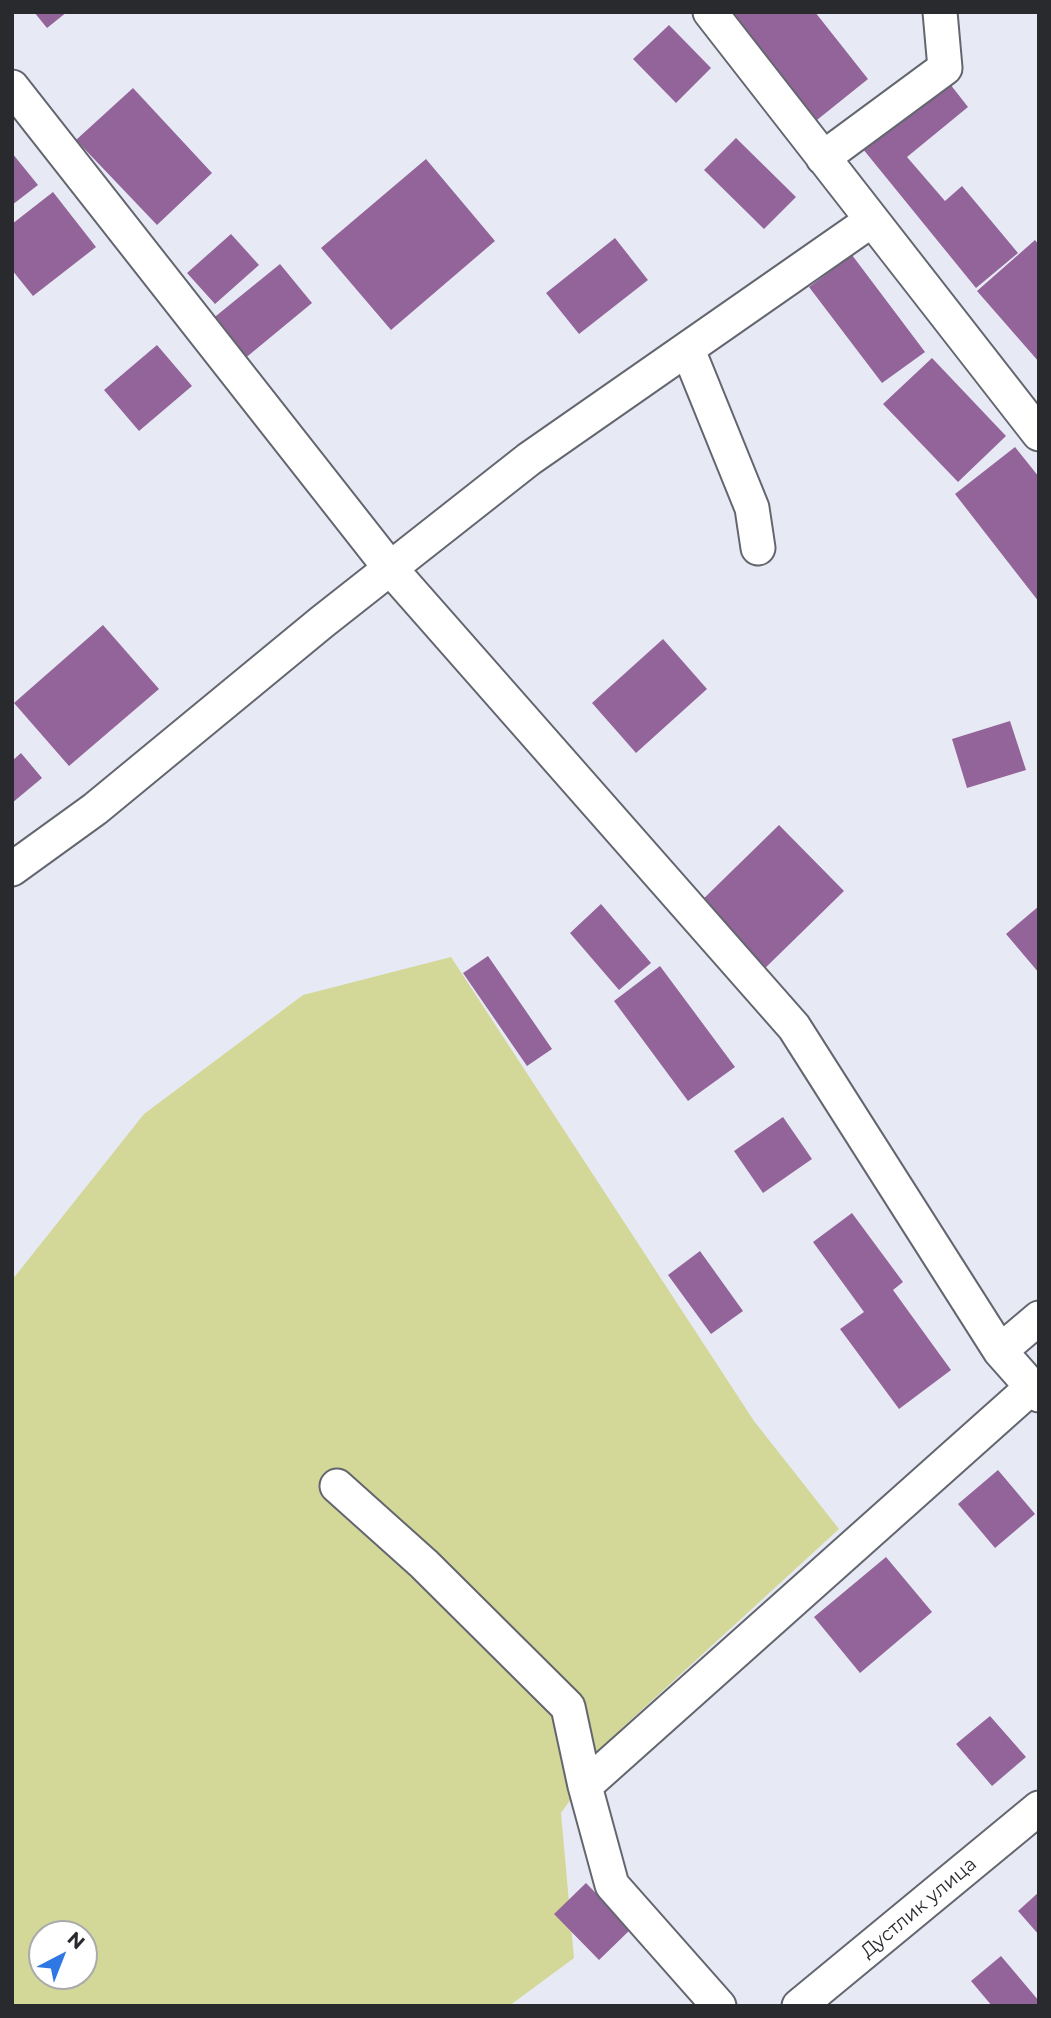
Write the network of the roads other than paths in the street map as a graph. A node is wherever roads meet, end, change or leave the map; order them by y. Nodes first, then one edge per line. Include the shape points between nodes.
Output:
1 (710, 12) edge
2 (940, 12) edge
3 (12, 87) edge
4 (823, 158) junction
5 (872, 220) junction
6 (688, 350) junction
7 (1039, 433) edge
8 (758, 548) dead end
9 (390, 568) junction
10 (12, 869) edge
11 (1039, 1318) edge
12 (1000, 1350) junction
13 (1035, 1391) edge
14 (337, 1486) dead end
15 (585, 1786) junction
16 (1039, 1808) edge
17 (817, 2000) edge
18 (719, 2006) edge

1 - 4 street
2 - 4 street via 945,68
3 - 9 street
4 - 5 street
5 - 6 street
5 - 7 street
6 - 8 street via 752,508
6 - 9 street via 529,459
9 - 10 street via 95,809
9 - 12 street via 794,1027
11 - 12 street
12 - 13 street
13 - 15 street
14 - 15 street via 424,1564 568,1707
15 - 18 street via 612,1885
16 - 17 street, Дустлик улица

